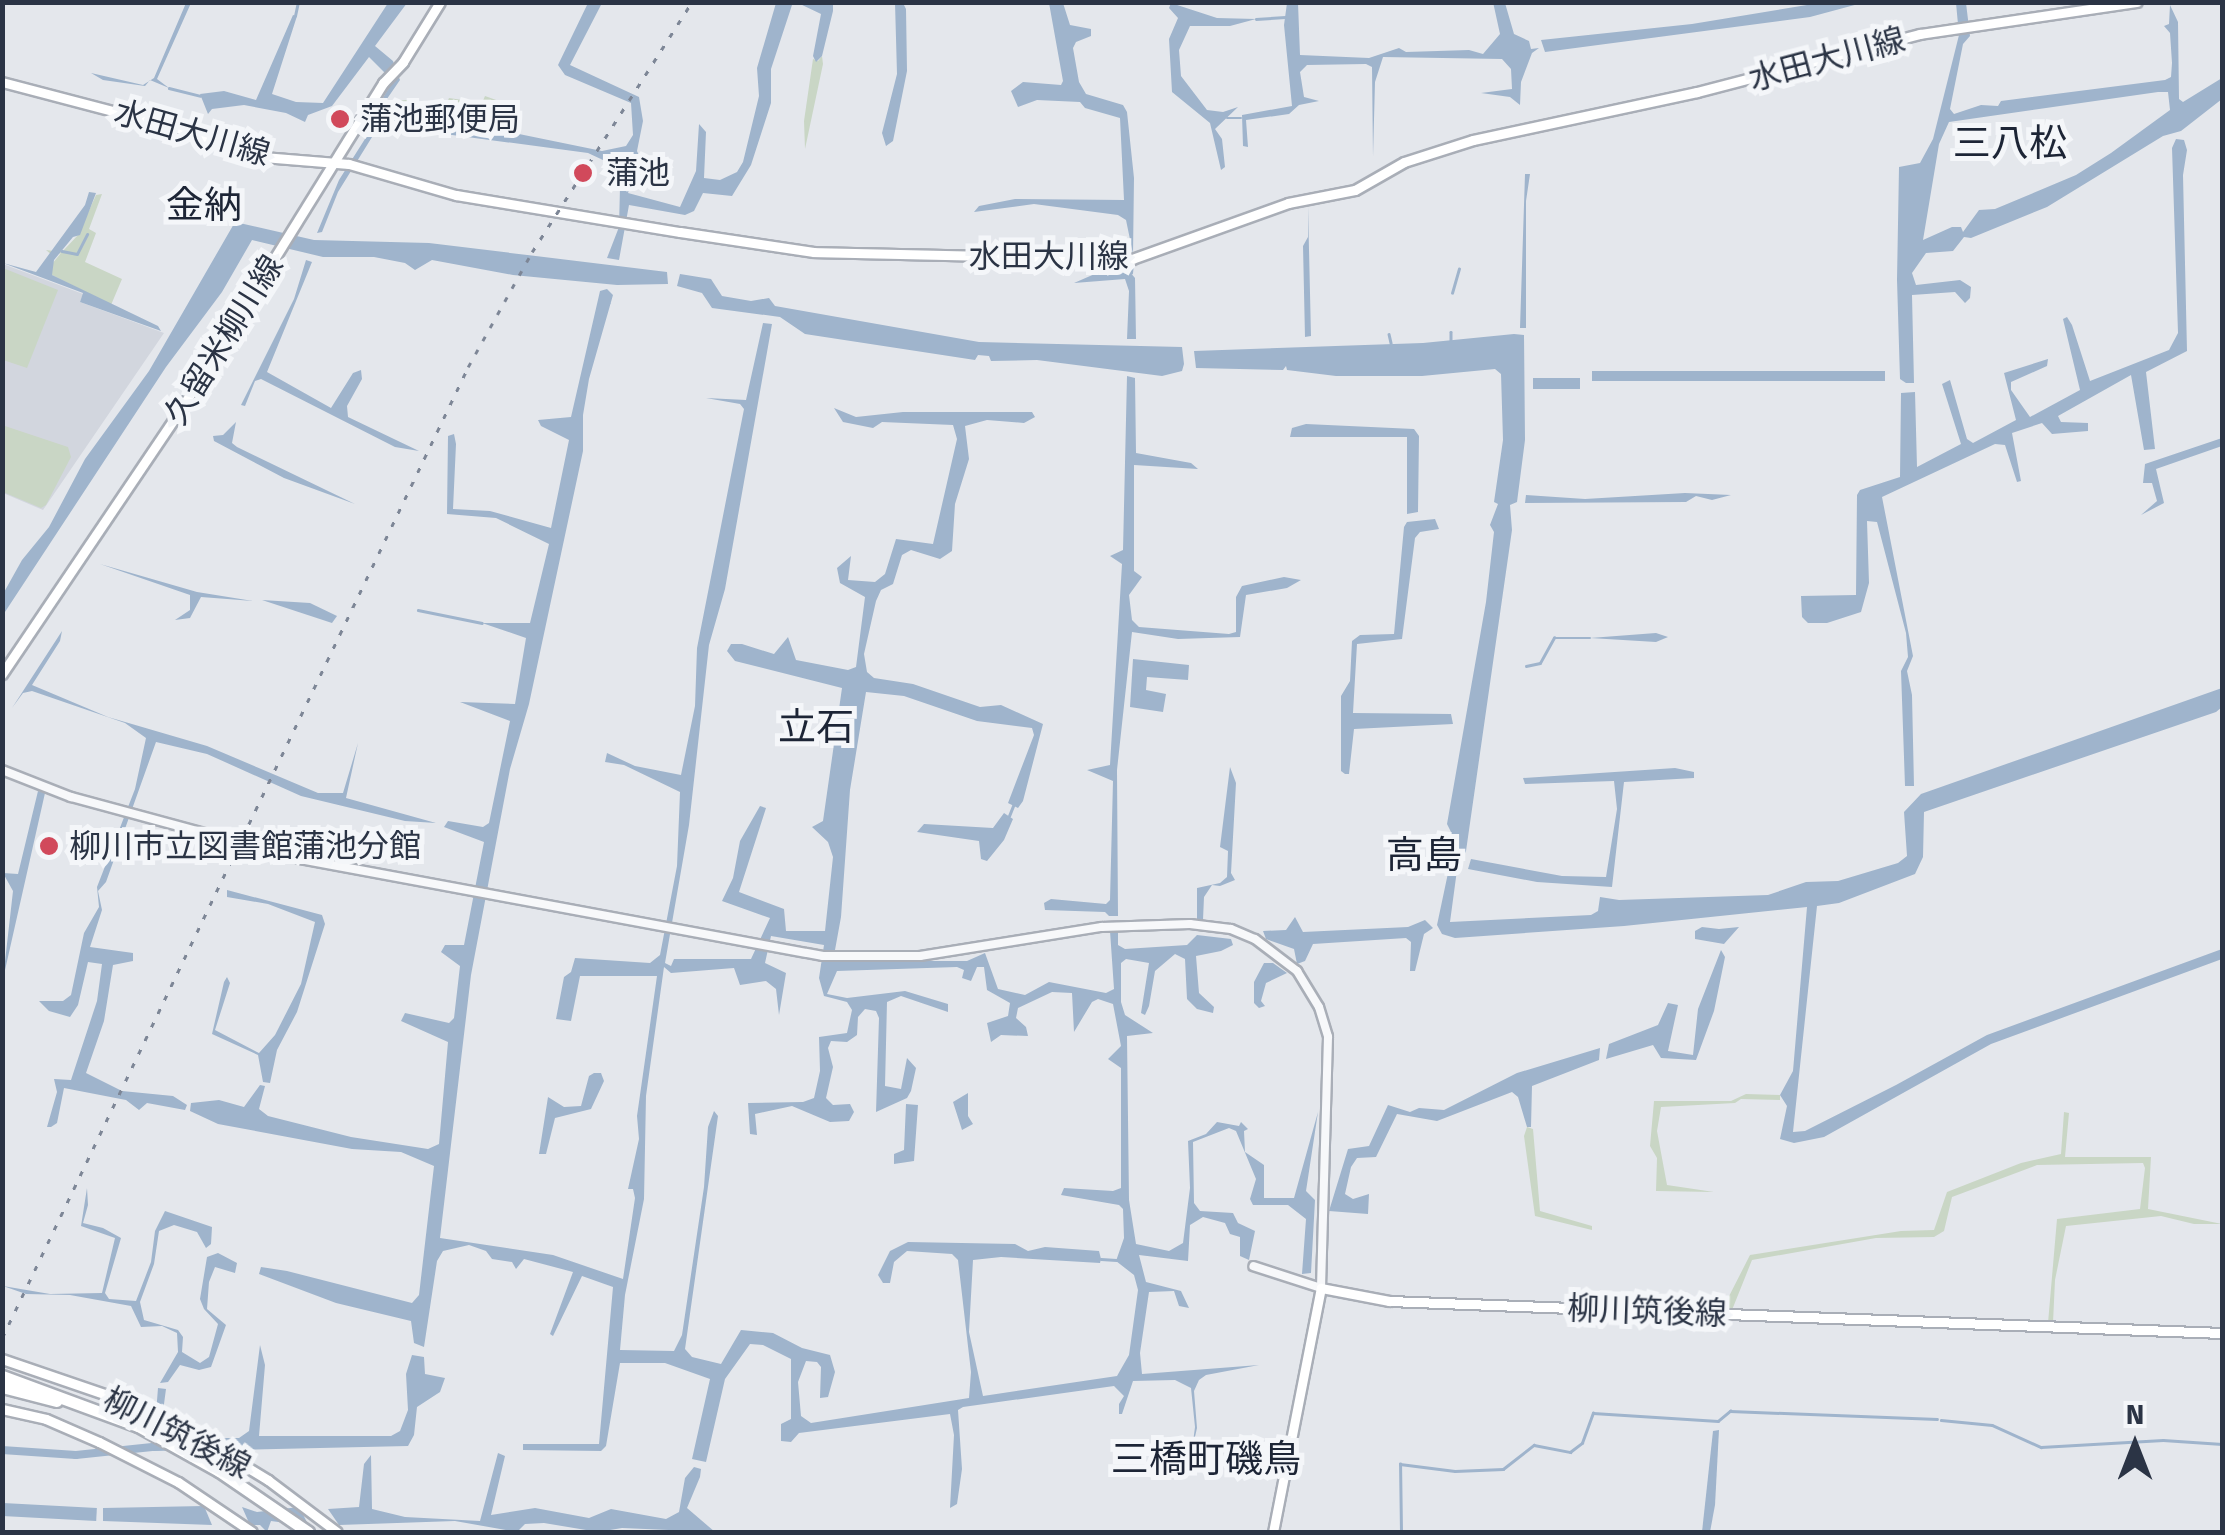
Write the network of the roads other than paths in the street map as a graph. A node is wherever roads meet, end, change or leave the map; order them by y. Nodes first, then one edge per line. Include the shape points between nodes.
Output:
1 (440, 2) edge
2 (2137, 2) edge
3 (2, 82) edge
4 (334, 162) junction
5 (2, 674) edge
6 (2, 770) edge
7 (1253, 1266) dead end
8 (1321, 1288) junction
9 (2222, 1333) edge
10 (2, 1359) edge
11 (2, 1379) edge
12 (5, 1410) edge
13 (252, 1532) edge
14 (305, 1532) edge
15 (337, 1532) edge
16 (1274, 1532) edge

1 - 4 main road, 久留米柳川線
2 - 4 main road, 水田大川線 via 1902,38 1440,150 1355,190 1288,203 1132,259 814,252 456,195
3 - 4 main road, 水田大川線 via 263,157
4 - 5 main road, 久留米柳川線 via 179,412
6 - 8 street via 261,850 823,956 920,956 1102,926 1202,925 1254,939 1297,971 1328,1037
7 - 8 street
8 - 9 main road, 柳川筑後線 via 1395,1302
8 - 16 main road
10 - 15 main road, 柳川筑後線 via 176,1424
11 - 14 highway via 80,1406 182,1454
11 - 14 highway via 138,1426 218,1470
12 - 13 main road, 柳川筑後線 via 99,1442 178,1482

